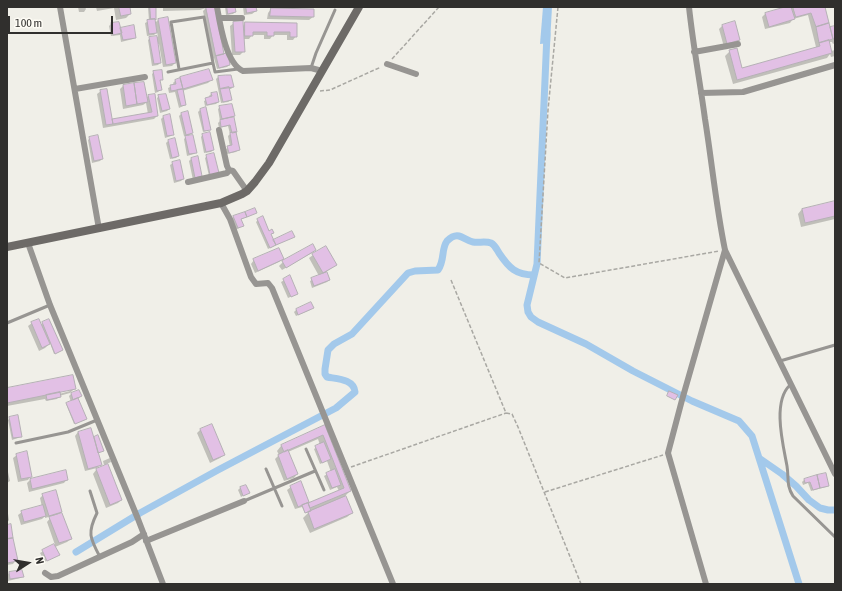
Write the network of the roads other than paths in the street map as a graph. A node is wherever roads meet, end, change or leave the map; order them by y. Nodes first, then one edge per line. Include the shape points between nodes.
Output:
1 (60, 7) edge
2 (216, 7) edge
3 (359, 7) edge
4 (688, 7) edge
5 (335, 10) dead end
6 (219, 18) junction
7 (242, 18) dead end
8 (738, 44) dead end
9 (694, 52) junction
10 (213, 63) junction
11 (387, 64) road end
12 (835, 65) edge
13 (311, 68) junction
14 (238, 69) junction
15 (179, 70) junction
16 (322, 71) junction
17 (168, 72) dead end
18 (416, 74) dead end
19 (145, 77) dead end
20 (75, 89) junction
21 (701, 93) junction
22 (219, 130) dead end
23 (229, 170) junction
24 (188, 182) dead end
25 (247, 191) junction
26 (221, 203) junction
27 (99, 229) junction
28 (28, 243) junction
29 (7, 247) edge
30 (725, 250) junction
31 (50, 305) junction
32 (7, 323) edge
33 (835, 345) edge
34 (780, 361) junction
35 (790, 385) junction
36 (97, 420) junction
37 (16, 443) dead end
38 (306, 449) dead end
39 (266, 470) dead end
40 (316, 471) junction
41 (835, 474) edge
42 (274, 489) junction
43 (324, 490) dead end
44 (90, 491) dead end
45 (244, 501) joint
46 (282, 506) dead end
47 (144, 534) junction
48 (835, 537) edge
49 (146, 541) junction
50 (100, 557) junction
51 (45, 573) dead end
52 (163, 584) edge
53 (393, 584) edge
54 (706, 584) edge

1 - 20 street
2 - 6 street
3 - 16 street
4 - 9 street
5 - 13 lane
6 - 7 street
6 - 14 street via 224,41
8 - 9 street
9 - 21 street
10 - 14 lane via 215,72
10 - 15 lane
10 - 15 lane via 204,17 170,22
11 - 18 street
12 - 21 street via 743,92
13 - 14 street via 243,72
13 - 16 street
15 - 17 lane
16 - 25 street via 269,163
19 - 20 street
20 - 27 street
21 - 30 street
22 - 23 street
23 - 24 street via 227,173
23 - 25 street via 233,171
25 - 26 street
26 - 27 street
26 - 53 street via 230,219 251,277 256,284 268,284 272,288
27 - 28 street
28 - 29 street
28 - 31 street
30 - 34 street
30 - 54 street via 668,453
31 - 32 lane
31 - 36 street
33 - 34 lane
34 - 35 street
35 - 41 street
35 - 48 lane via 782,399 780,420 789,489
36 - 37 lane via 68,432
36 - 47 street
38 - 40 lane
39 - 42 lane
40 - 42 lane
40 - 43 lane
42 - 45 lane
42 - 46 lane
44 - 50 lane via 97,513 92,523 90,538
45 - 49 street
47 - 49 street
47 - 50 street
49 - 52 street
50 - 51 street via 58,576 52,577

